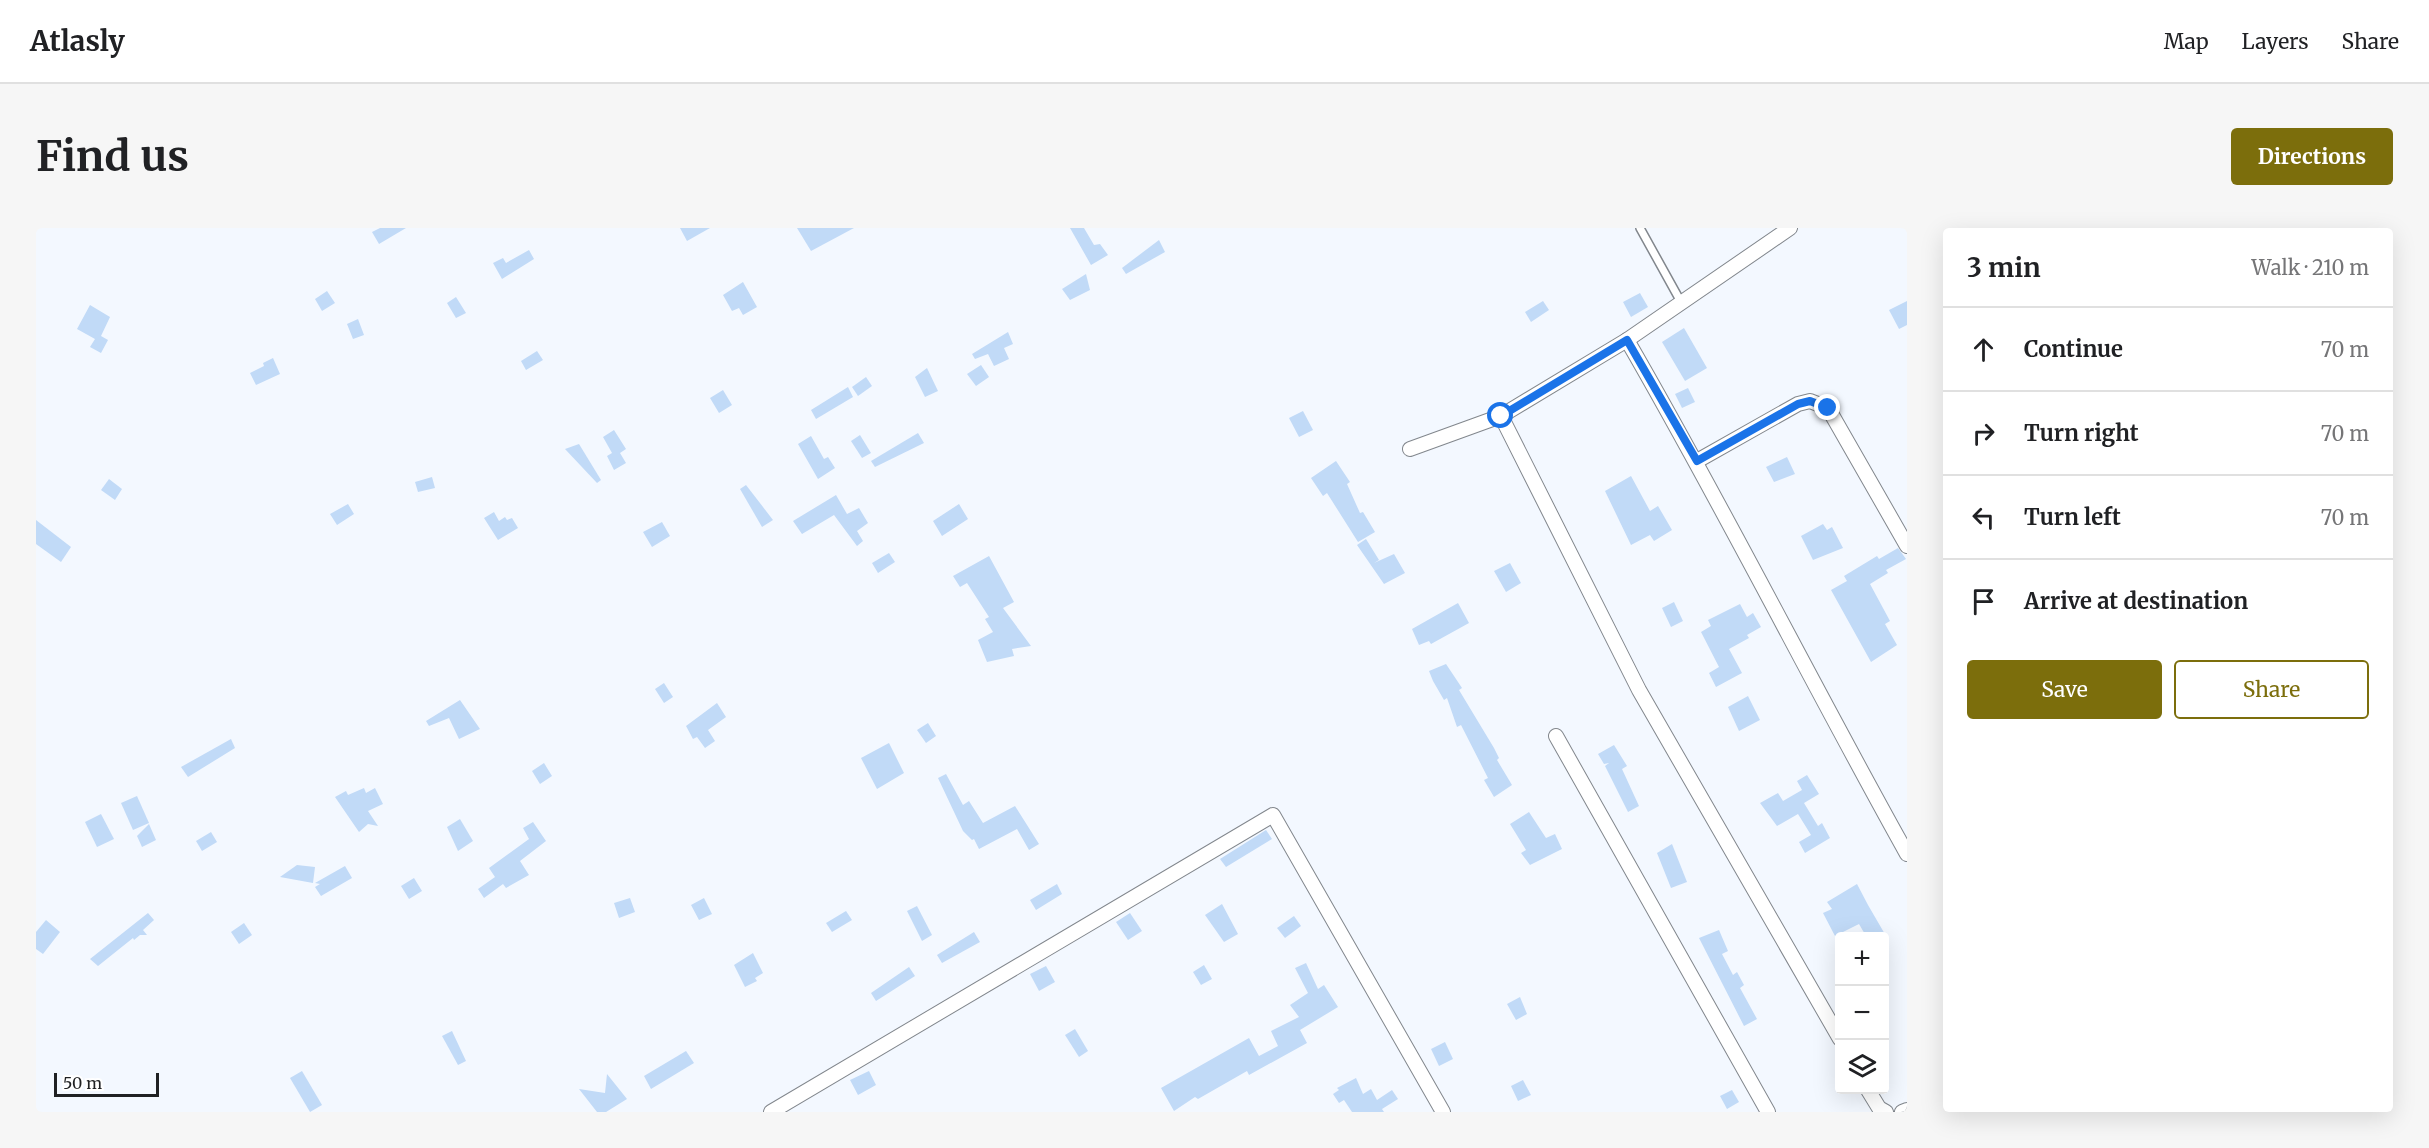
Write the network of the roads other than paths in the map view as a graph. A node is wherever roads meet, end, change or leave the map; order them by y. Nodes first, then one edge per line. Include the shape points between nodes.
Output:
1 (1640, 228) edge
2 (1790, 228) edge
3 (1681, 302) junction
4 (1627, 340) junction
5 (1501, 416) junction
6 (1410, 449) dead end
7 (1697, 461) junction
8 (1907, 546) edge
9 (1557, 736) dead end
10 (1907, 854) edge
11 (1835, 1032) edge
12 (1871, 1094) edge
13 (1907, 1110) edge
14 (771, 1112) edge
15 (1443, 1112) edge
16 (1768, 1112) edge
17 (1886, 1112) edge
18 (1902, 1112) edge

1 - 3 lane
2 - 3 street
3 - 4 street
4 - 5 street
4 - 7 street
5 - 6 street
5 - 11 street via 1639,690
7 - 8 street via 1798,404 1810,401 1828,408
7 - 10 street via 1824,706
9 - 16 street
12 - 17 street
13 - 18 street
14 - 15 street via 1273,815

